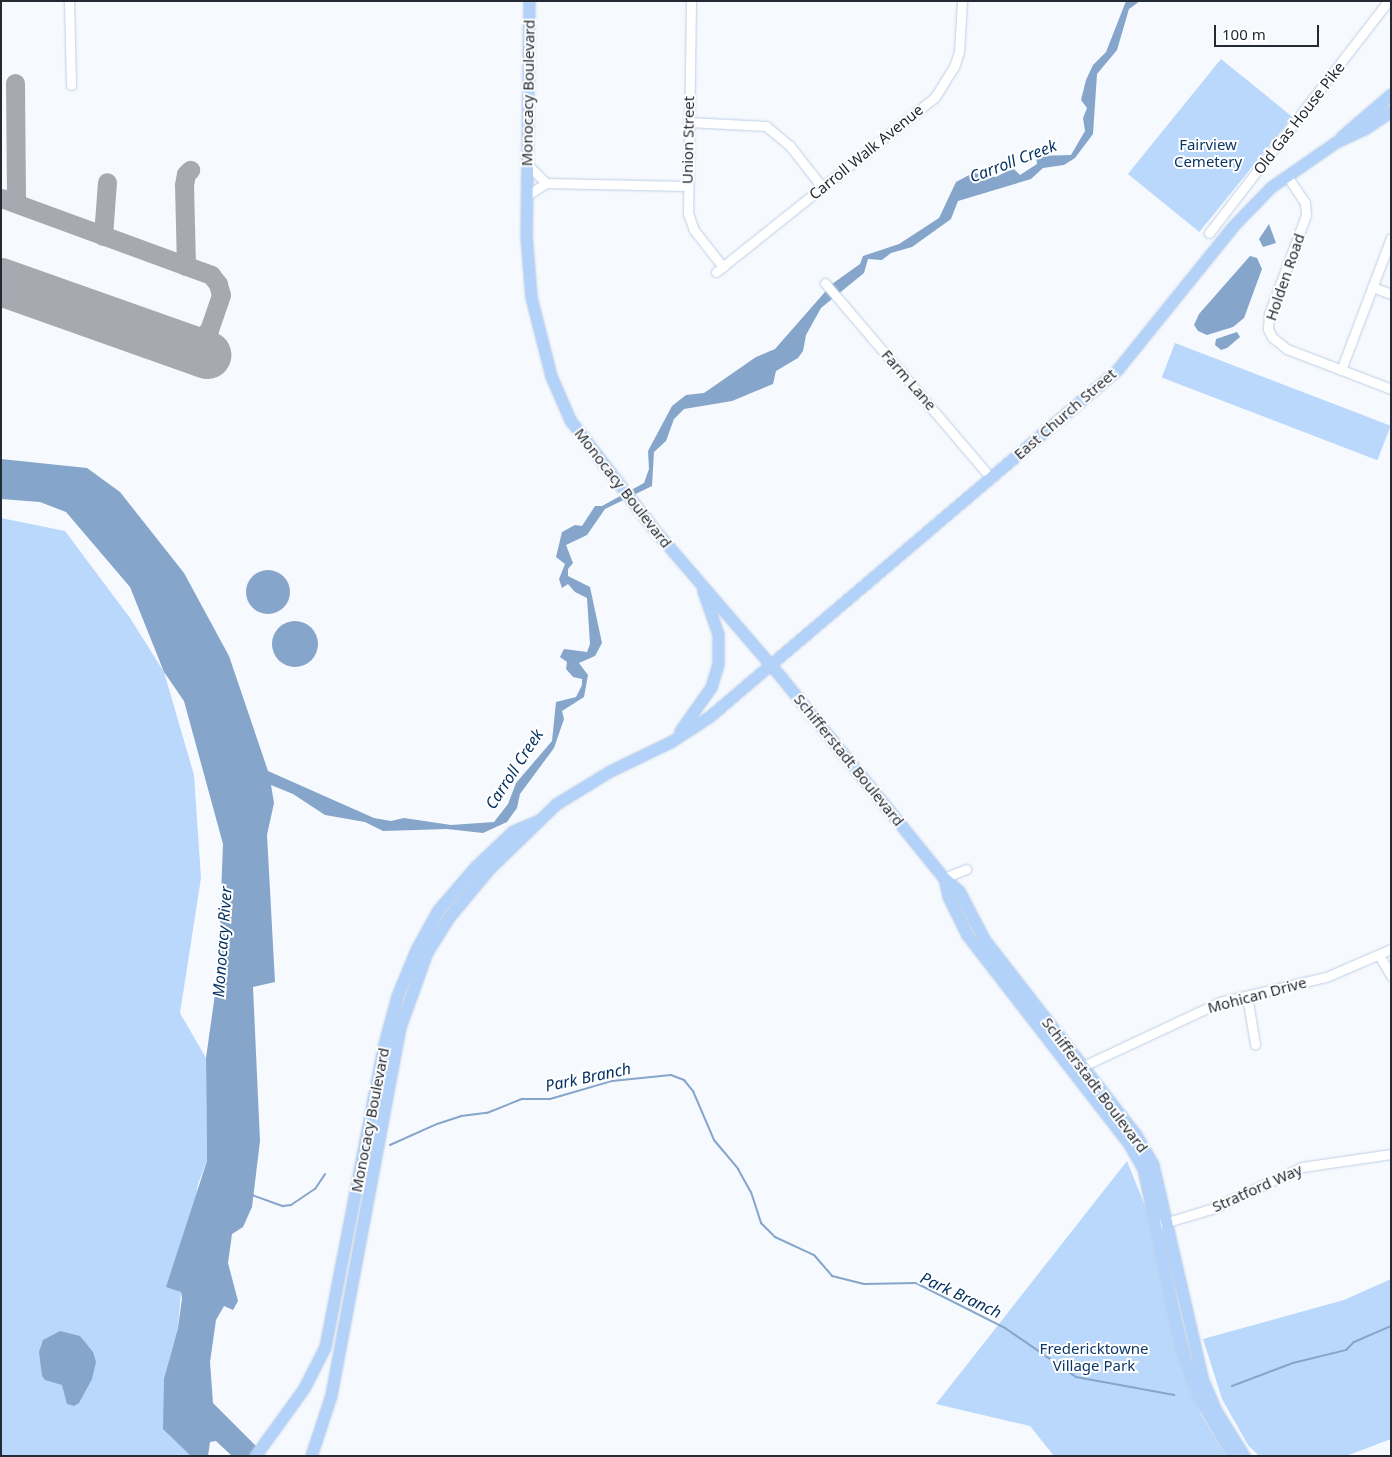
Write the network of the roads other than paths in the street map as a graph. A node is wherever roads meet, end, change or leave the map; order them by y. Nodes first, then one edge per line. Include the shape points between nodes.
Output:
1 (69, 1) edge
2 (529, 1) edge
3 (691, 1) edge
4 (962, 1) edge
5 (1388, 1) edge
6 (71, 85) dead end
7 (1391, 94) edge
8 (1391, 111) edge
9 (688, 122) junction
10 (1336, 142) junction
11 (527, 164) junction
12 (1286, 176) junction
13 (546, 183) junction
14 (687, 186) junction
15 (822, 187) junction
16 (526, 196) junction
17 (1209, 233) dead end
18 (1391, 238) edge
19 (720, 269) joint
20 (825, 283) dead end
21 (1372, 287) junction
22 (1391, 294) edge
23 (1341, 370) junction
24 (1391, 389) edge
25 (991, 478) junction
26 (698, 580) junction
27 (772, 666) junction
28 (672, 741) junction
29 (540, 819) junction
30 (966, 868) dead end
31 (944, 878) junction
32 (1391, 949) edge
33 (1379, 955) junction
34 (1391, 976) edge
35 (1246, 996) junction
36 (1255, 1044) dead end
37 (1077, 1069) junction
38 (1391, 1154) edge
39 (1167, 1222) junction
40 (1155, 1227) junction
41 (255, 1456) edge
42 (311, 1456) edge
43 (1233, 1456) edge
44 (1244, 1456) edge

1 - 6 street
2 - 11 main road, Monocacy Boulevard
3 - 9 street, Union Street
4 - 15 street, Carroll Walk Avenue via 959,52 954,67 935,97
5 - 17 street, Old Gas House Pike
7 - 10 main road, East Church Street
8 - 10 main road, East Church Street via 1366,128
9 - 14 street, Union Street
9 - 15 street via 766,126 790,146
10 - 12 main road, East Church Street
11 - 13 street
11 - 16 main road, Monocacy Boulevard
12 - 23 street, Holden Road via 1305,203 1306,216 1270,314 1268,329 1282,347
12 - 25 main road, East Church Street via 1234,225 1117,370
13 - 14 street
13 - 16 street
14 - 19 street, Union Street via 688,213 694,230
15 - 19 street, Carroll Walk Avenue
16 - 26 main road, Monocacy Boulevard via 526,235 537,329 551,376 570,420 598,460
18 - 21 street
20 - 25 street, Farm Lane
21 - 22 street
21 - 23 street
23 - 24 street, Holden Road
25 - 27 main road, East Church Street
26 - 27 main road, Monocacy Boulevard
26 - 28 main road via 718,634 718,664 711,687
27 - 28 main road, Monocacy Boulevard
27 - 31 main road, Schifferstadt Boulevard
28 - 29 main road, Monocacy Boulevard via 583,786
29 - 41 main road, Monocacy Boulevard via 513,831 475,867 438,910 416,950 397,996 383,1048 331,1325 317,1367
29 - 42 main road, Monocacy Boulevard via 489,869 449,917 427,952 415,982 400,1027 324,1425
30 - 31 street
31 - 37 main road, Schifferstadt Boulevard via 959,891 984,939
32 - 33 street, Mohican Drive
33 - 34 street
33 - 35 street, Mohican Drive via 1326,977
35 - 36 street
35 - 37 street, Mohican Drive via 1203,1009
37 - 39 main road, Schifferstadt Boulevard via 1148,1155
37 - 40 main road, Schifferstadt Boulevard via 1143,1168
38 - 39 street, Stratford Way via 1302,1167 1214,1208
39 - 40 street, Stratford Way
39 - 44 main road, Schifferstadt Boulevard via 1202,1378 1216,1411
40 - 43 main road, Schifferstadt Boulevard via 1181,1350 1200,1400

